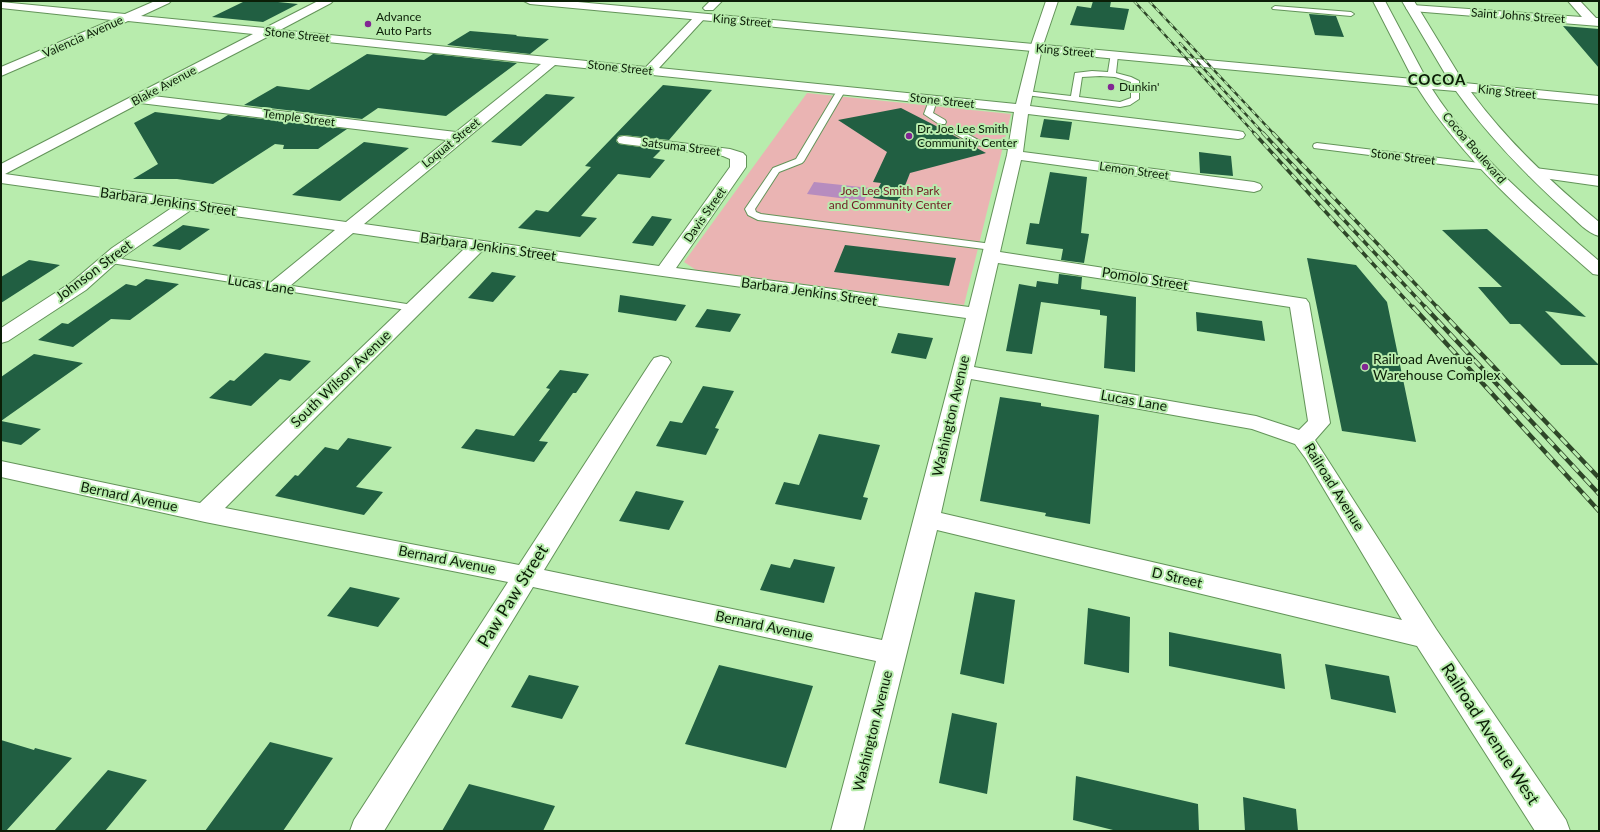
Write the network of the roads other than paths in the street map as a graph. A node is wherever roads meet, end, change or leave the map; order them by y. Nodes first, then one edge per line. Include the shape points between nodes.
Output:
1 (30, 1) edge
2 (165, 1) edge
3 (327, 1) edge
4 (530, 1) edge
5 (630, 1) edge
6 (1052, 1) edge
7 (1379, 1) edge
8 (1574, 1) edge
9 (1410, 4) edge
10 (1, 5) edge
11 (16, 6) junction
12 (1275, 8) dead end
13 (708, 9) edge
14 (1, 12) edge
15 (1351, 14) dead end
16 (127, 17) junction
17 (1595, 22) edge
18 (265, 32) junction
19 (1038, 43) junction
20 (1114, 55) junction
21 (552, 61) junction
22 (649, 71) junction
23 (1, 72) edge
24 (1112, 75) junction
25 (1419, 78) junction
26 (1456, 81) junction
27 (1599, 88) edge
28 (841, 91) junction
29 (1075, 94) junction
30 (1544, 96) junction
31 (140, 99) junction
32 (933, 100) junction
33 (1599, 100) edge
34 (1024, 101) junction
35 (942, 122) dead end
36 (1487, 123) junction
37 (958, 132) dead end
38 (1238, 135) dead end
39 (459, 137) junction
40 (624, 140) dead end
41 (1317, 146) dead end
42 (1015, 151) junction
43 (738, 156) joint
44 (1488, 168) junction
45 (1, 170) edge
46 (1535, 173) junction
47 (1, 178) edge
48 (1599, 181) edge
49 (1254, 187) dead end
50 (187, 205) junction
51 (350, 227) junction
52 (1599, 232) edge
53 (478, 245) junction
54 (991, 251) junction
55 (109, 260) junction
56 (1599, 270) edge
57 (664, 272) junction
58 (276, 287) junction
59 (1299, 303) joint
60 (413, 308) junction
61 (976, 314) junction
62 (1, 337) edge
63 (661, 362) dead end
64 (962, 371) junction
65 (1303, 440) junction
66 (1, 469) edge
67 (204, 513) junction
68 (927, 519) junction
69 (526, 576) junction
70 (1426, 637) junction
71 (892, 653) junction
72 (366, 831) edge
73 (847, 831) edge
74 (1554, 831) edge

1 - 11 street
2 - 16 street, Valencia Avenue
3 - 18 street, Blake Avenue
4 - 13 street, King Street
5 - 13 street, King Street
6 - 19 street, Washington Avenue
7 - 25 street, Cocoa Boulevard
8 - 17 street
9 - 17 street, Saint Johns Street
9 - 26 street, Cocoa Boulevard
10 - 11 street, Stone Street
11 - 14 street
11 - 16 street, Stone Street
12 - 15 lane
13 - 19 street, King Street
13 - 19 street, King Street via 854,21
13 - 22 street
16 - 18 street, Stone Street
16 - 23 street, Valencia Avenue
18 - 21 street, Stone Street
18 - 31 street, Blake Avenue
19 - 20 street, King Street
19 - 25 street, King Street
19 - 34 street, Washington Avenue
20 - 24 lane
20 - 25 street, King Street
21 - 22 street, Stone Street
21 - 39 street, Loquat Street
22 - 28 street, Stone Street
24 - 29 lane via 1078,75
24 - 29 lane via 1125,76 1132,80 1135,99 1120,105 1080,100
25 - 26 street, King Street
25 - 44 street, Cocoa Boulevard via 1448,120
26 - 27 street, King Street
26 - 30 street, King Street
26 - 36 street, Cocoa Boulevard
28 - 32 street, Stone Street
28 - 54 lane via 799,161 776,170 750,209 751,213
29 - 34 lane
30 - 33 street, King Street
30 - 36 street via 1497,100 1492,104
31 - 39 street, Temple Street
31 - 45 street, Blake Avenue
32 - 34 street, Stone Street
32 - 35 lane via 928,114
34 - 38 street, Stone Street
34 - 42 street, Washington Avenue
36 - 46 street, Cocoa Boulevard
37 - 42 lane via 978,143
39 - 51 street, Loquat Street
40 - 43 street, Satsuma Street via 725,152
41 - 44 lane, Stone Street
42 - 49 street, Lemon Street
42 - 54 street, Washington Avenue
43 - 57 street, Davis Street via 738,167
44 - 56 street, Cocoa Boulevard
46 - 48 street
46 - 52 street, Cocoa Boulevard
47 - 50 street, Barbara Jenkins Street
50 - 51 street, Barbara Jenkins Street
50 - 55 street, Johnson Street
51 - 53 street, Barbara Jenkins Street
51 - 58 street, Loquat Street
53 - 57 street, Barbara Jenkins Street
53 - 60 street, South Wilson Avenue
54 - 59 street, Pomolo Street
54 - 61 street, Washington Avenue
55 - 58 lane, Lucas Lane
55 - 62 street, Johnson Street via 78,286
57 - 61 street, Barbara Jenkins Street
58 - 60 lane, Lucas Lane
59 - 65 street, Railroad Avenue via 1319,424
60 - 67 street, South Wilson Avenue
61 - 64 street, Washington Avenue
63 - 69 street, Paw Paw Street
64 - 65 street, Lucas Lane via 1256,423
64 - 68 street, Washington Avenue
65 - 70 street, Railroad Avenue via 1315,455
66 - 67 street, Bernard Avenue
67 - 69 street, Bernard Avenue
68 - 70 street, D Street
68 - 71 street, Washington Avenue
69 - 71 street, Bernard Avenue
69 - 72 street, Paw Paw Street
70 - 74 street, Railroad Avenue West
71 - 73 street, Washington Avenue

